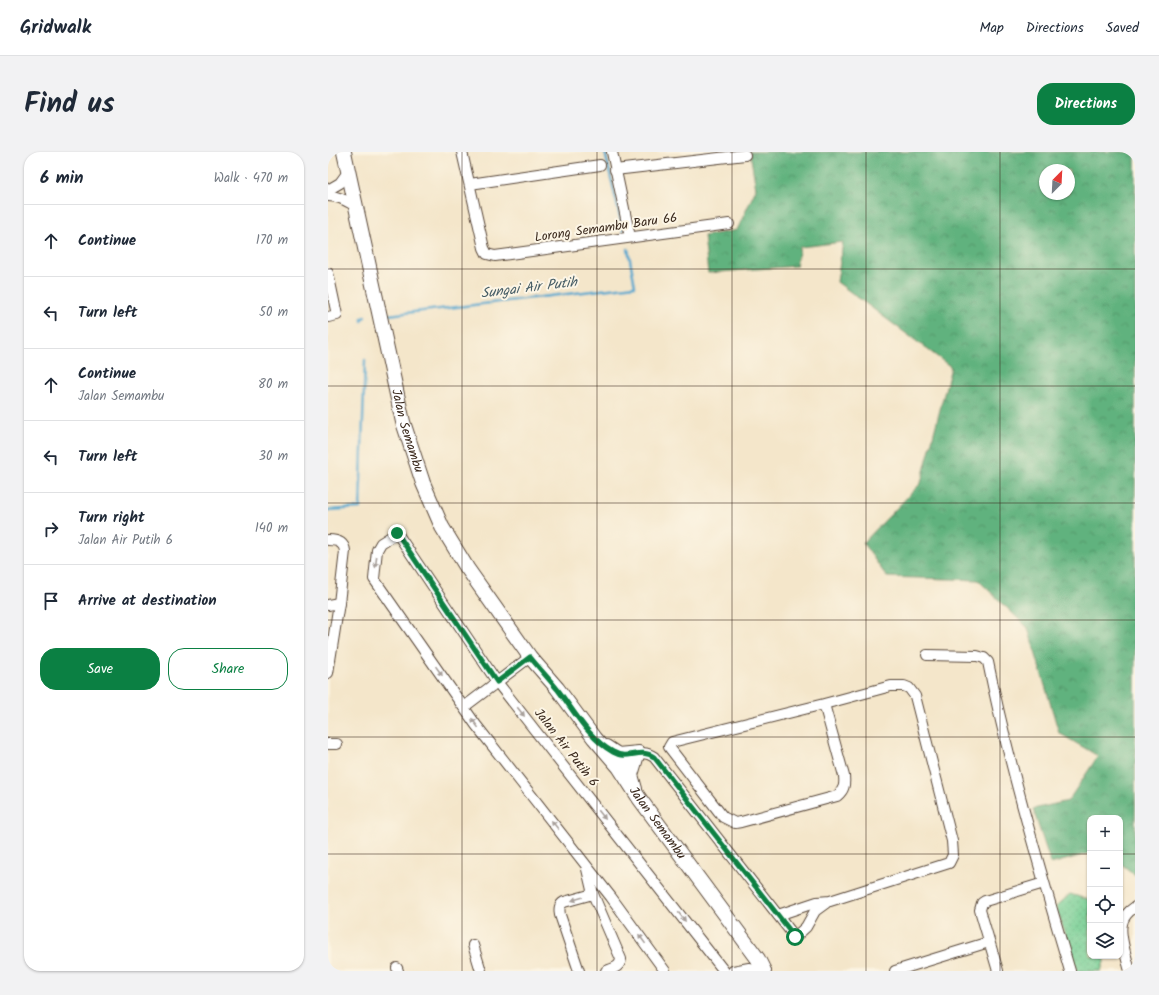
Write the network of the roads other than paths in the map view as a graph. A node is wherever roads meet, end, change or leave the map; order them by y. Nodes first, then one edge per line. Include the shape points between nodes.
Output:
1 (344, 152) edge
2 (462, 152) edge
3 (612, 152) edge
4 (745, 155) dead end
5 (600, 165) dead end
6 (615, 170) junction
7 (348, 172) junction
8 (470, 184) junction
9 (328, 190) edge
10 (328, 196) edge
11 (356, 206) junction
12 (729, 224) dead end
13 (630, 237) junction
14 (328, 273) edge
15 (333, 316) edge
16 (328, 540) edge
17 (339, 603) junction
18 (328, 605) edge
19 (926, 655) dead end
20 (530, 657) junction
21 (328, 673) edge
22 (546, 677) junction
23 (497, 682) junction
24 (824, 704) junction
25 (464, 707) junction
26 (594, 738) junction
27 (638, 754) junction
28 (617, 774) junction
29 (639, 798) junction
30 (585, 864) junction
31 (1044, 883) junction
32 (593, 894) junction
33 (830, 901) junction
34 (1135, 907) edge
35 (778, 915) junction
36 (989, 942) junction
37 (472, 944) dead end
38 (759, 970) edge
39 (481, 971) edge
40 (579, 971) edge
41 (606, 971) edge
42 (665, 971) edge
43 (724, 971) edge
44 (733, 971) edge
45 (895, 971) edge
46 (998, 971) edge
47 (1070, 971) edge
48 (1130, 971) edge

1 - 7 main road, Jalan Semambu
2 - 8 street
3 - 6 street
4 - 6 street
5 - 8 street
6 - 13 street
7 - 9 street via 340,183
7 - 11 main road, Jalan Semambu
8 - 13 street, Lorong Semambu Baru 66 via 487,254 495,256
10 - 11 street via 335,196
11 - 20 main road, Jalan Semambu via 401,414 423,483 454,549
12 - 13 street, Lorong Semambu Baru 66
14 - 15 street
16 - 17 street via 341,543 345,551
17 - 18 street
17 - 21 street
19 - 31 street via 977,656 988,662 999,714
20 - 22 main road, Jalan Semambu
20 - 23 street
22 - 26 main road, Jalan Semambu
22 - 28 main road, Jalan Semambu via 552,692 605,765
23 - 25 street
23 -> 25 street, Jalan Air Putih 6 via 397,533 381,543 377,550 374,579
23 -> 43 street, Jalan Air Putih 6
24 - 24 street via 844,776 844,787 837,796 734,823 723,817 669,747 672,742
24 - 33 street via 891,686 904,686 913,692 954,851 949,863
30 -> 25 street
26 - 27 main road via 618,755
26 - 28 main road, Jalan Semambu
27 - 28 street
27 - 29 main road via 631,775
27 - 35 street via 644,752 654,757
28 - 29 main road, Jalan Semambu
28 - 38 main road, Jalan Semambu
29 - 38 main road, Jalan Semambu via 758,959
30 - 32 street
42 -> 30 street
31 - 36 street via 982,903 980,910
31 - 47 street
32 -> 40 street via 561,904 559,907
32 - 41 street via 621,959 617,967
33 - 35 street via 817,902
33 - 35 street via 815,911 806,927 795,937
34 - 48 street via 1127,913 1121,924
36 - 45 street
36 - 46 street
37 - 39 street
38 - 44 street via 749,968

